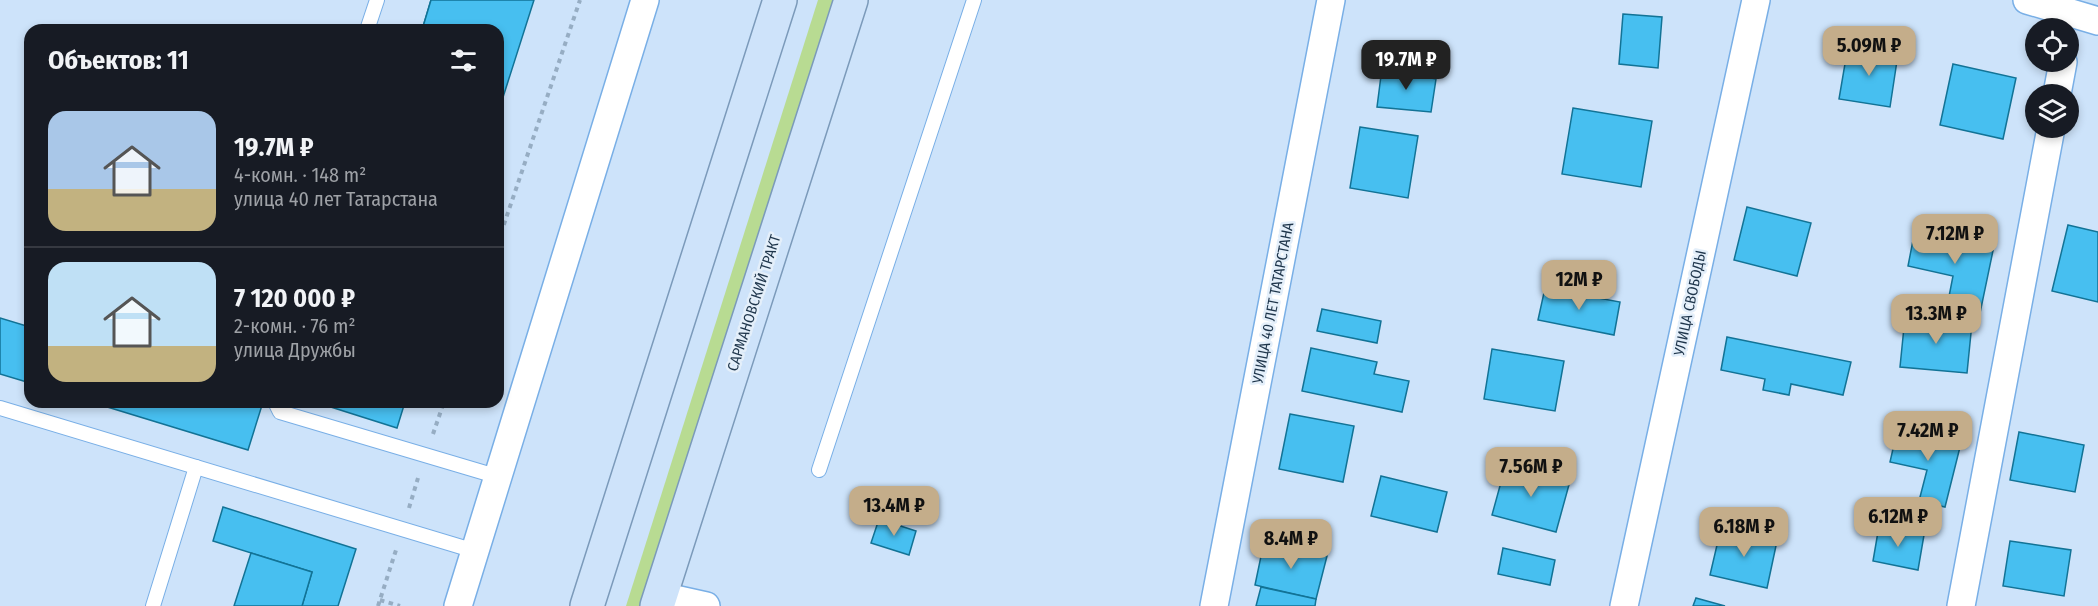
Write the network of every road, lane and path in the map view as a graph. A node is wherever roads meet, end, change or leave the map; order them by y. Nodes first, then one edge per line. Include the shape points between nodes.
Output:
1 (377, 0) edge
2 (580, 0) edge
3 (645, 0) edge
4 (780, 0) edge
5 (851, 0) edge
6 (974, 0) edge
7 (1331, 0) edge
8 (1756, 0) edge
9 (2027, 0) edge
10 (2072, 16) edge
11 (2098, 21) edge
12 (369, 24) edge
13 (2049, 138) edge
14 (504, 224) edge
15 (0, 408) edge
16 (278, 408) edge
17 (196, 467) junction
18 (819, 470) dead end
19 (499, 477) junction
20 (475, 551) junction
21 (380, 600) dead end
22 (659, 601) edge
23 (153, 606) edge
24 (400, 606) edge
25 (458, 606) edge
26 (587, 606) edge
27 (706, 606) edge
28 (1214, 606) edge
29 (1624, 606) edge
30 (1961, 606) edge

1 - 12 lane
2 - 14 path
3 - 19 street
4 - 26 main road
5 - 22 main road, САРМАНОВСКИЙ ТРАКТ
6 - 18 lane
7 - 28 street, УЛИЦА 40 ЛЕТ ТАТАРСТАНА
8 - 29 street, УЛИЦА СВОБОДЫ
9 - 10 street
10 - 11 street
13 - 30 street
15 - 17 lane
16 - 19 lane via 280,412
17 - 20 lane
17 - 23 lane
19 - 20 street
20 - 25 street
21 - 24 path
22 - 27 street

